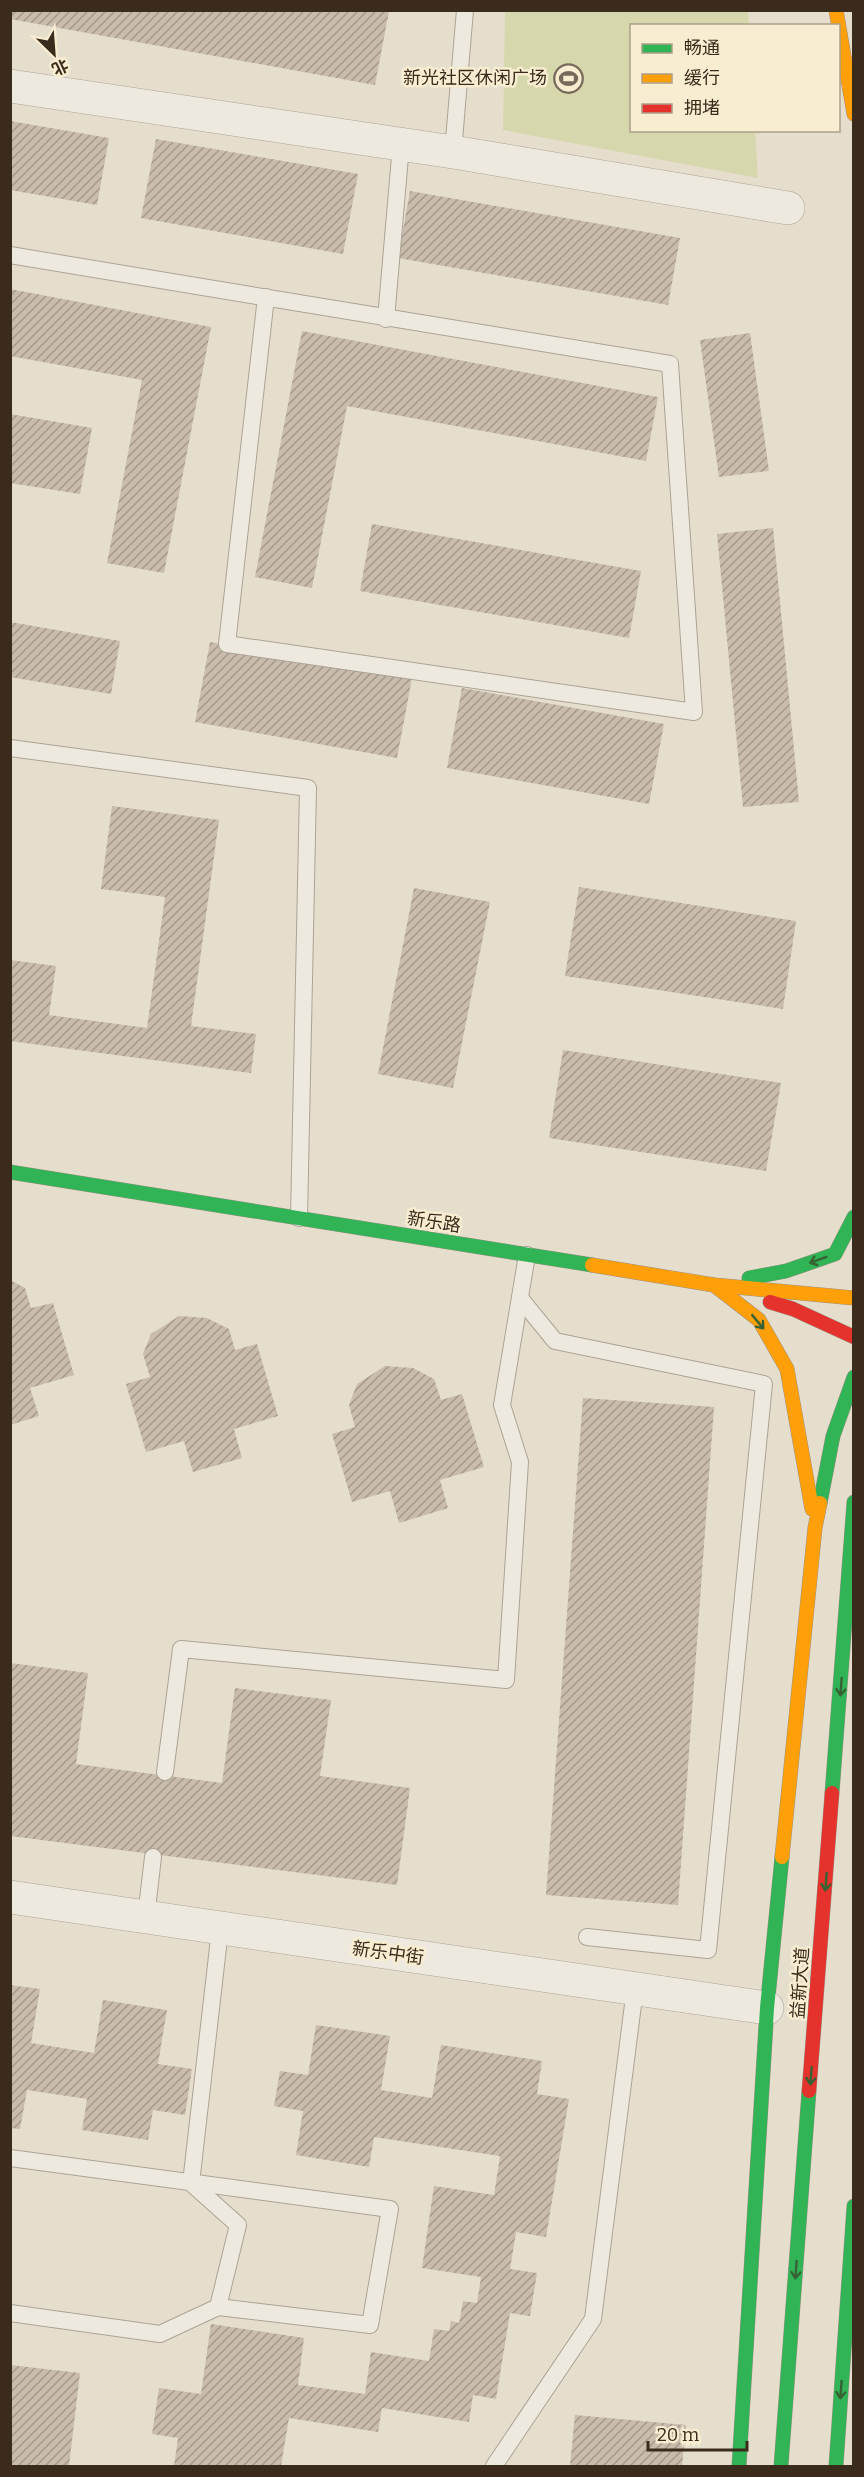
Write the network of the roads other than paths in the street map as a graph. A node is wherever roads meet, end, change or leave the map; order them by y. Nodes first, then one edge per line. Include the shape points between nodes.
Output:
1 (465, 10) edge
2 (840, 33) edge
3 (10, 86) edge
4 (854, 114) edge
5 (401, 146) junction
6 (453, 152) junction
7 (788, 208) dead end
8 (10, 255) edge
9 (266, 297) junction
10 (386, 319) junction
11 (10, 748) edge
12 (10, 1172) edge
13 (854, 1217) edge
14 (299, 1218) junction
15 (527, 1255) junction
16 (714, 1285) junction
17 (520, 1298) junction
18 (854, 1298) edge
19 (854, 1337) edge
20 (854, 1377) edge
21 (854, 1502) edge
22 (815, 1528) junction
23 (165, 1772) dead end
24 (153, 1857) dead end
25 (10, 1897) edge
26 (146, 1917) junction
27 (220, 1929) junction
28 (587, 1937) dead end
29 (635, 1989) junction
30 (767, 2008) junction
31 (10, 2158) edge
32 (191, 2183) junction
33 (854, 2206) edge
34 (218, 2307) junction
35 (10, 2313) edge
36 (494, 2466) edge
37 (739, 2466) edge
38 (781, 2466) edge
39 (836, 2466) edge

1 - 6 lane
2 - 4 main road
3 - 5 street
5 - 6 street
5 - 10 lane
6 - 7 street
8 - 9 lane
9 - 10 lane
9 - 10 lane via 227,644 694,712 670,364
11 - 14 lane via 308,788
12 - 14 main road, 新乐路
13 -> 16 main road via 835,1254 786,1271
14 - 15 main road, 新乐路
15 - 16 main road, 新乐路
15 - 17 lane
16 - 18 main road, 新乐路
16 - 19 main road via 793,1309
16 -> 22 main road via 759,1320 787,1369
17 - 23 lane via 501,1406 520,1462 506,1680 181,1649
17 - 28 lane via 555,1341 764,1384 708,1950
20 - 22 main road via 833,1436
21 -> 38 main road, 益新大道
22 - 30 main road
24 - 26 lane
25 - 26 street, 新乐中街
26 - 27 street, 新乐中街
27 - 29 street, 新乐中街
27 - 32 lane
29 - 30 street, 新乐中街
29 - 36 lane via 593,2319
30 - 37 main road
31 - 32 lane
32 - 34 lane via 238,2225
32 - 34 lane via 390,2209 370,2325
33 -> 39 main road
34 - 35 lane via 160,2334

